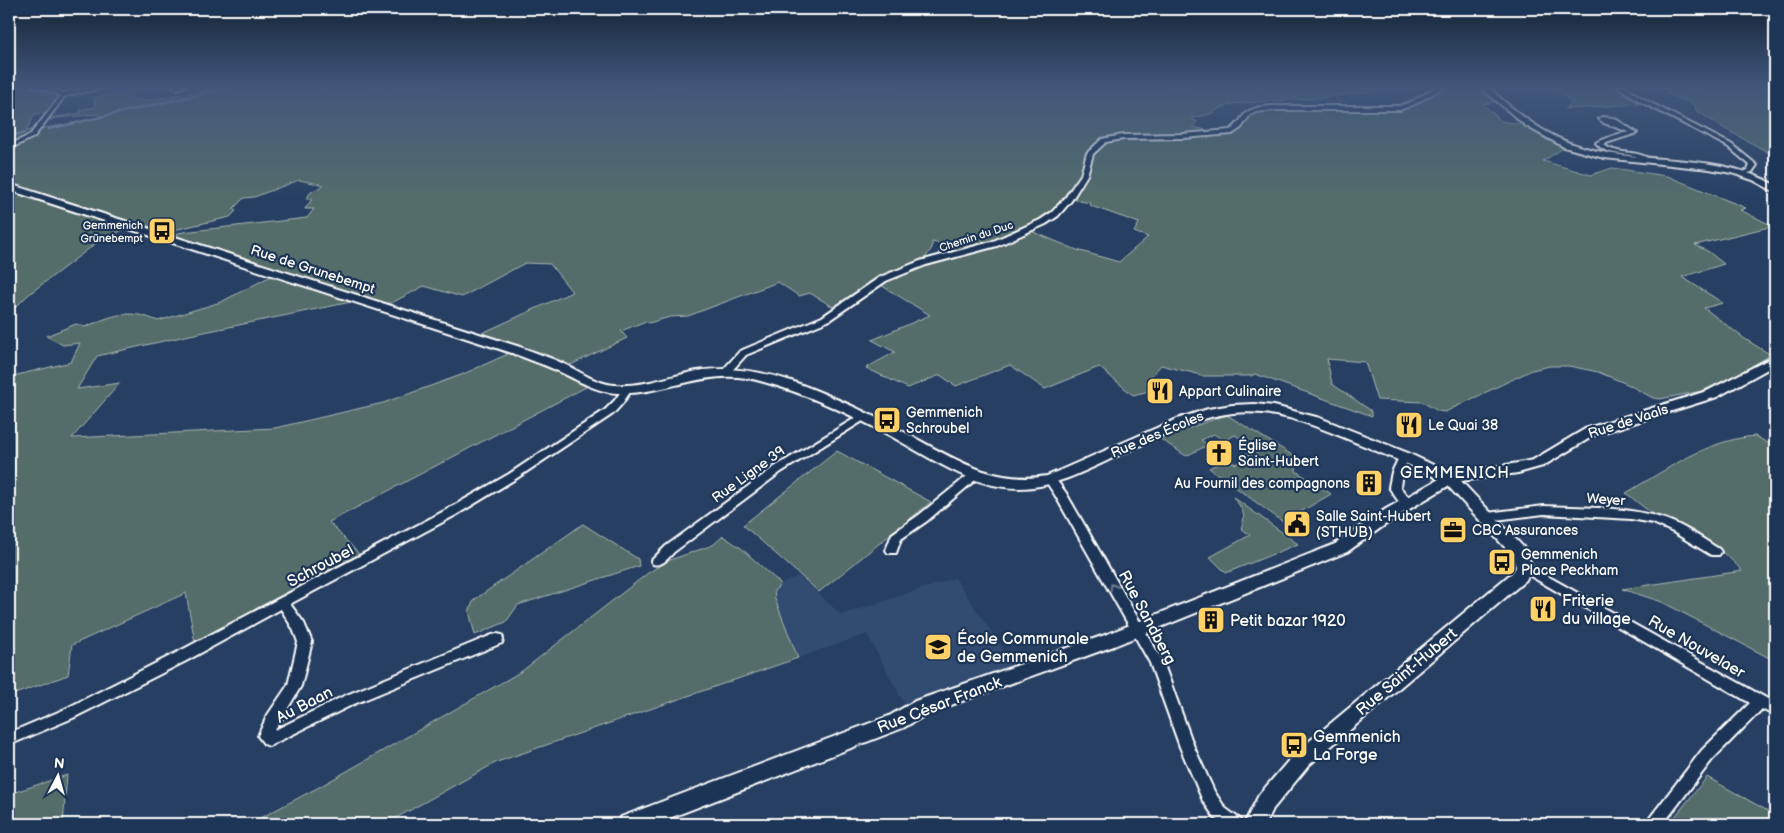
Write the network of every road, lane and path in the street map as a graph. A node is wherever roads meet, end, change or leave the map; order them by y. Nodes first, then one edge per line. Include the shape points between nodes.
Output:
1 (41, 125) edge
2 (1240, 125) edge
3 (1530, 125) edge
4 (1688, 125) edge
5 (1632, 131) dead end
6 (9, 147) edge
7 (1649, 161) junction
8 (1742, 174) junction
9 (9, 187) edge
10 (1775, 189) edge
11 (1775, 360) edge
12 (726, 372) junction
13 (605, 388) joint
14 (626, 389) junction
15 (862, 417) junction
16 (1404, 457) junction
17 (976, 474) junction
18 (1450, 479) junction
19 (1050, 480) junction
20 (1407, 503) junction
21 (1487, 517) junction
22 (892, 550) dead end
23 (1715, 552) dead end
24 (657, 561) dead end
25 (1524, 567) junction
26 (283, 603) junction
27 (1137, 630) junction
28 (497, 639) dead end
29 (1760, 702) junction
30 (1775, 710) edge
31 (9, 739) edge
32 (629, 824) edge
33 (1235, 824) edge
34 (1254, 824) edge
35 (1654, 824) edge

1 - 6 street via 32,136
2 - 12 street, Chemin du Duc via 1232,132 1104,140 1090,153 1084,175 1068,199 1043,222 994,244 893,274 818,323 749,350 737,358
3 - 7 street via 1550,138 1592,153
4 - 8 street via 1740,152 1754,165
5 - 7 street via 1599,143 1610,150 1642,155
7 - 8 street via 1705,166
8 - 10 street
9 - 13 street, Rue de Grunebempt via 516,350
11 - 18 street, Rue de Vaals via 1712,394 1590,432 1538,463
12 - 14 street, Rue des Écoles
12 - 15 street, Rue des Écoles via 789,385
13 - 14 street, Rue des Écoles
14 - 26 street, Schroubel via 609,412 513,476
15 - 17 street, Rue des Écoles
15 - 24 street, Rue Ligne 39 via 753,486
16 - 18 street, Rue des Écoles
16 - 19 street, Rue des Écoles via 1308,418 1278,410 1235,407 1202,414
16 - 20 street via 1394,487
17 - 19 street, Rue des Écoles via 1020,484
17 - 22 street via 896,537
18 - 20 street, Rue César Franck
18 - 21 street
27 -> 19 street, Rue Sandberg
20 - 27 street, Rue César Franck via 1341,548
21 - 23 street, Weyer via 1556,510 1631,516 1656,520
21 - 25 street via 1518,553
25 - 29 street, Rue Nouvelaer
25 - 34 street, Rue Saint-Hubert via 1513,584 1302,759 1266,802
26 - 28 street, Au Baan via 305,642 294,686 272,720 265,736 268,740 350,700
26 - 31 street, Schroubel via 68,714
27 - 32 street, Rue César Franck via 948,697 896,722
27 - 33 street, Rue Sandberg via 1156,662 1208,796 1220,813
29 - 30 street, Rue Nouvelaer
29 - 35 street via 1707,755

